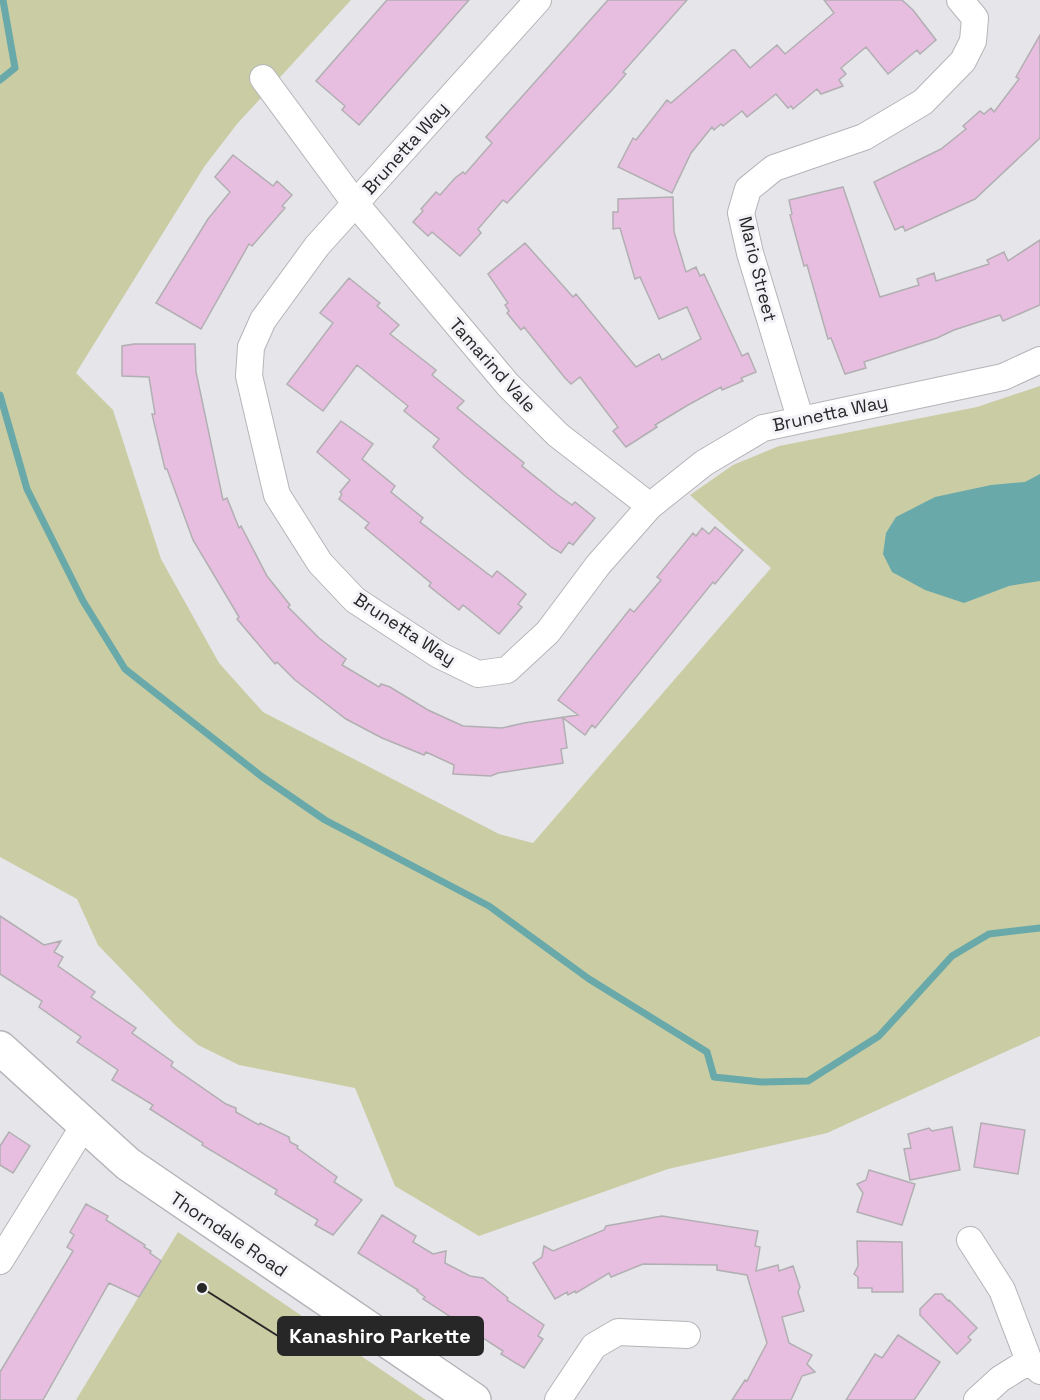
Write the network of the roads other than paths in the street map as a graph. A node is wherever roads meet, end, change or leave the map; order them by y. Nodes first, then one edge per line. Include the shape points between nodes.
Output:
1 (538, 0) edge
2 (960, 0) edge
3 (263, 78) dead end
4 (355, 203) junction
5 (1040, 360) edge
6 (800, 418) junction
7 (650, 506) junction
8 (0, 1048) edge
9 (83, 1126) junction
10 (970, 1240) dead end
11 (0, 1262) edge
12 (687, 1335) dead end
13 (1034, 1366) edge
14 (474, 1400) edge
15 (558, 1400) edge
16 (977, 1400) edge

1 - 4 street, Brunetta Way
2 - 6 street, Mario Street via 975,18 973,41 963,61 923,102 864,137 774,168 748,189 741,213 750,254
3 - 4 street, Tamarind Vale
4 - 7 street, Tamarind Vale via 508,385 558,435
4 - 7 street, Brunetta Way via 316,246 263,320 250,347 249,376 277,495 320,563 341,585 356,600 439,656 478,674 507,670 548,632 598,565
5 - 6 street, Brunetta Way via 1003,376
6 - 7 street, Brunetta Way via 763,428 704,463
8 - 9 street, Thorndale Road
9 - 11 street
9 - 14 street, Thorndale Road via 128,1164
10 - 13 street via 1002,1290
12 - 15 street via 618,1332 594,1346
13 - 16 street via 1000,1379

